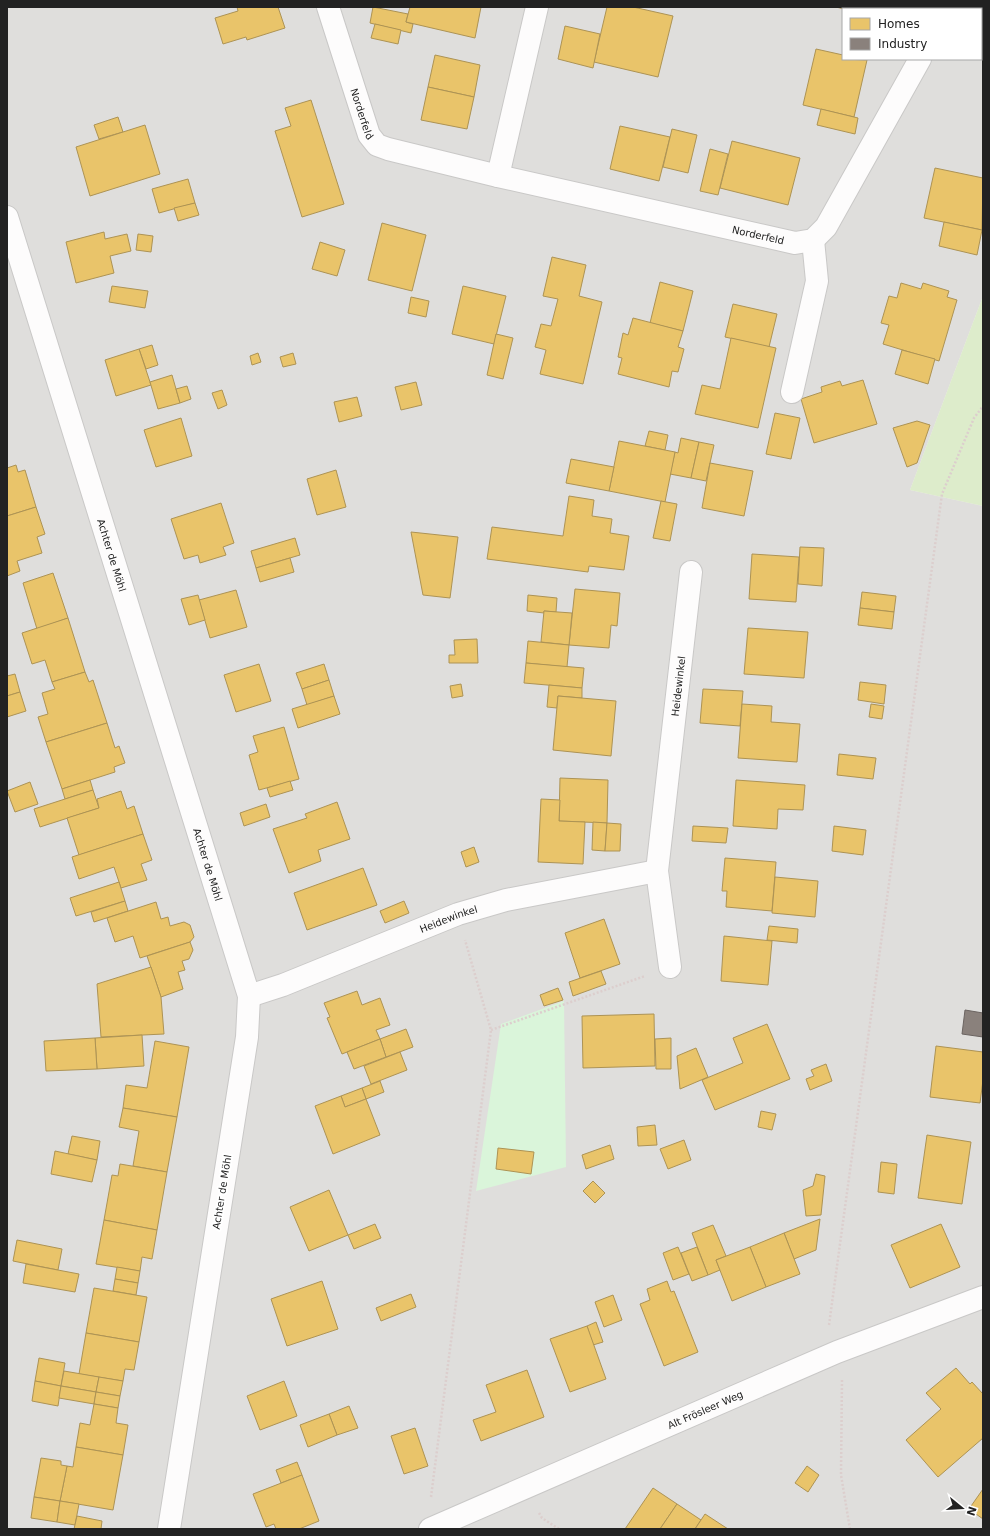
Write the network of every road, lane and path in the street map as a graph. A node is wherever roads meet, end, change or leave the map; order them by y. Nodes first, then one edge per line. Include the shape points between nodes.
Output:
1 (328, 7) edge
2 (537, 7) edge
3 (919, 60) edge
4 (498, 176) junction
5 (7, 217) edge
6 (813, 240) junction
7 (792, 392) dead end
8 (983, 406) edge
9 (691, 572) dead end
10 (657, 871) junction
11 (458, 914) junction
12 (670, 967) joint
13 (249, 996) junction
14 (491, 1030) junction
15 (983, 1297) edge
16 (837, 1352) junction
17 (431, 1497) dead end
18 (169, 1529) edge
19 (430, 1529) edge
20 (850, 1529) edge

1 - 4 street, Norderfeld via 369,135 377,145
2 - 4 street
3 - 6 street via 826,227
4 - 6 street, Norderfeld via 795,243
5 - 13 street, Achter de Möhl
6 - 7 street via 817,281
8 - 16 path via 974,418 942,494 828,1328
9 - 10 street, Heidewinkel
10 - 11 street, Heidewinkel via 506,900
10 - 12 street, Heidewinkel
11 - 13 street, Heidewinkel via 284,985
11 - 14 path
12 - 14 path
13 - 18 street, Achter de Möhl via 247,1037
14 - 17 path
15 - 16 street, Alt Frösleer Weg
16 - 19 street, Alt Frösleer Weg
16 - 20 path via 842,1378 841,1475

